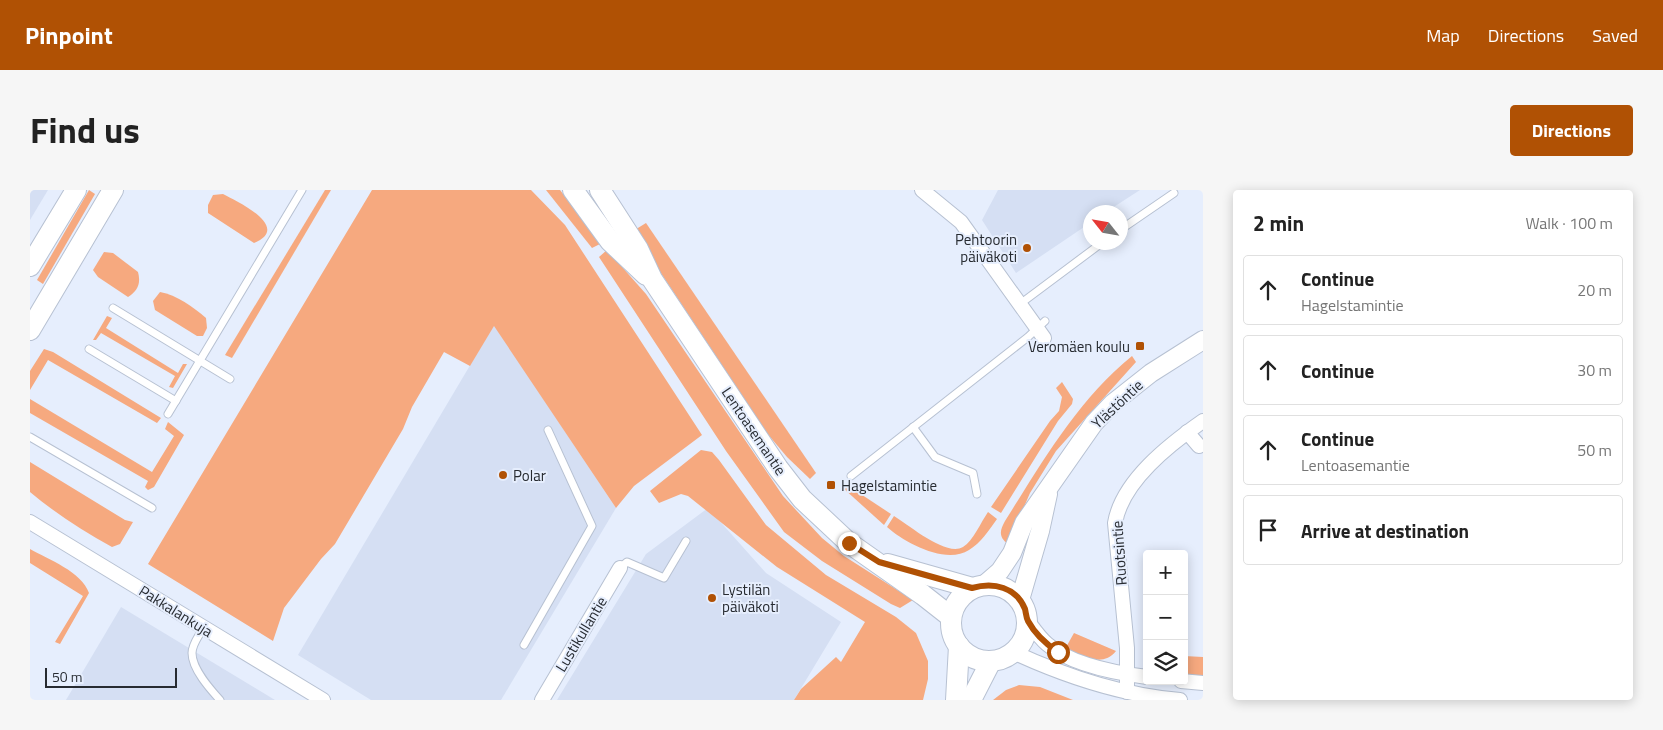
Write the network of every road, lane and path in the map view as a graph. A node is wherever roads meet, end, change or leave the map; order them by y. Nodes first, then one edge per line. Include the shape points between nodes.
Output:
1 (76, 190) edge
2 (113, 190) edge
3 (302, 190) edge
4 (922, 190) edge
5 (602, 191) edge
6 (1174, 193) dead end
7 (579, 197) edge
8 (1128, 225) edge
9 (1092, 250) edge
10 (30, 266) edge
11 (652, 279) junction
12 (1020, 304) junction
13 (113, 308) dead end
14 (1042, 329) joint
15 (30, 330) edge
16 (1203, 340) edge
17 (89, 349) dead end
18 (200, 361) junction
19 (230, 379) dead end
20 (176, 401) junction
21 (168, 414) dead end
22 (1203, 421) edge
23 (913, 427) junction
24 (548, 430) dead end
25 (1187, 432) junction
26 (30, 436) edge
27 (1201, 450) edge
28 (851, 476) dead end
29 (1050, 488) junction
30 (977, 494) dead end
31 (152, 508) dead end
32 (30, 522) edge
33 (686, 541) dead end
34 (879, 562) junction
35 (620, 568) joint
36 (979, 586) junction
37 (1020, 600) junction
38 (951, 617) junction
39 (1027, 620) junction
40 (203, 628) junction
41 (524, 645) dead end
42 (959, 646) junction
43 (1013, 652) junction
44 (991, 660) junction
45 (1128, 675) junction
46 (1143, 677) edge
47 (1188, 682) edge
48 (1203, 683) edge
49 (1127, 692) junction
50 (220, 700) edge
51 (323, 700) edge
52 (542, 700) edge
53 (956, 700) edge
54 (971, 700) edge
55 (1180, 700) edge

1 - 10 main road
2 - 15 main road
3 - 18 lane
4 - 12 street via 961,222
5 - 7 street
5 - 11 main road, Lentoasemantie via 638,249
6 - 8 lane
7 - 11 main road, Lentoasemantie via 610,241
9 - 12 lane
11 - 34 main road, Lentoasemantie via 802,499 849,543
12 - 14 street
13 - 18 lane
14 - 23 lane
16 - 29 street, Ylästöntie via 1151,373 1113,403 1094,423
17 - 20 lane
18 - 19 lane
18 - 20 lane
20 - 21 lane
22 - 25 street, Ruotsintie
23 - 28 lane
23 - 30 lane via 935,457 973,473
24 - 41 lane via 592,526
25 - 27 street
25 - 45 street, Ruotsintie via 1158,455 1129,490 1114,523
26 - 31 lane
29 - 36 street, Ylästöntie via 1024,523 1000,571
29 - 37 street, Ylästöntie
32 - 40 street, Pakkalankuja
33 - 35 lane via 664,578 627,562
34 - 36 main road, Lentoasemantie
34 - 38 main road, Lentoasemantie
35 - 52 street, Lustikullantie
36 - 37 main road via 1001,586
36 - 38 main road via 961,596
37 - 39 main road
38 - 42 main road
39 - 43 main road via 1025,635
39 - 45 street via 1058,652
40 - 50 lane via 192,654 206,683
40 - 51 street, Pakkalankuja
42 - 44 main road via 978,659
42 - 53 main road
43 - 44 main road via 1002,659
43 - 49 street via 1066,676
44 - 54 main road
45 - 46 street
45 - 49 street, Ruotsintie
47 - 48 street
49 - 55 street

